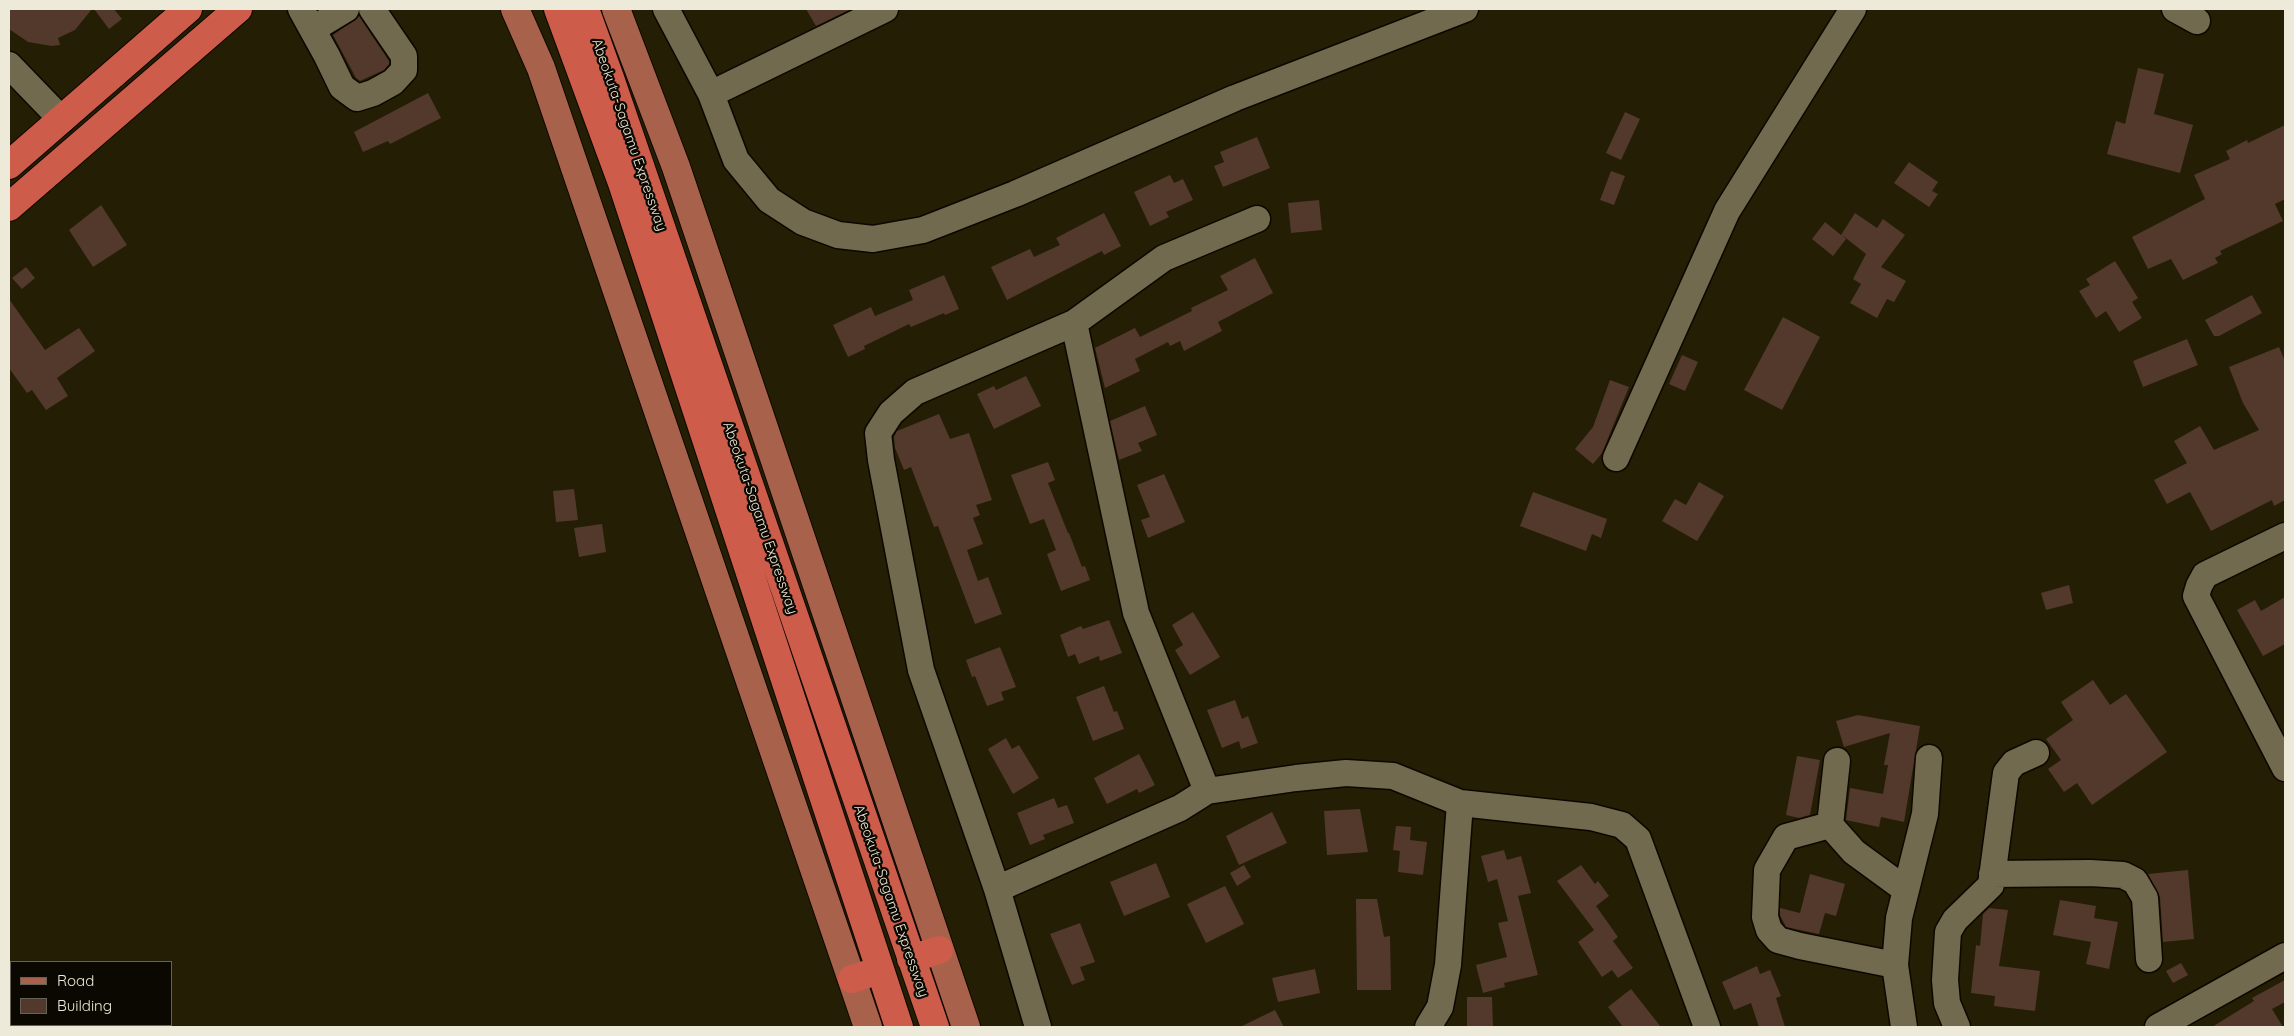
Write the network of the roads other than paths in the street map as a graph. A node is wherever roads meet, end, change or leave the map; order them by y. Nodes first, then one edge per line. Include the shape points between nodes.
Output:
1 (187, 9) edge
2 (238, 9) edge
3 (346, 9) edge
4 (372, 9) edge
5 (515, 9) edge
6 (558, 9) edge
7 (584, 9) edge
8 (616, 9) edge
9 (666, 9) edge
10 (884, 9) edge
11 (1465, 9) edge
12 (1854, 9) edge
13 (307, 19) edge
14 (9, 65) edge
15 (712, 94) junction
16 (62, 120) junction
17 (9, 165) edge
18 (633, 180) junction
19 (9, 207) edge
20 (1257, 219) dead end
21 (1074, 323) junction
22 (1616, 458) dead end
23 (2285, 536) edge
24 (2036, 753) dead end
25 (1929, 758) dead end
26 (1837, 761) dead end
27 (2285, 768) edge
28 (1207, 791) junction
29 (1460, 802) junction
30 (1830, 824) junction
31 (1992, 874) junction
32 (997, 889) junction
33 (1906, 890) junction
34 (939, 950) junction
35 (2285, 956) edge
36 (911, 958) junction
37 (2149, 959) dead end
38 (1895, 965) junction
39 (880, 970) junction
40 (852, 979) junction
41 (2164, 1026) edge
42 (868, 1027) edge
43 (899, 1027) edge
44 (935, 1027) edge
45 (966, 1027) edge
46 (1038, 1027) edge
47 (1428, 1027) edge
48 (1707, 1027) edge
49 (1904, 1027) edge
50 (1957, 1027) edge

1 - 16 highway
2 - 19 highway
3 - 13 street
4 - 13 street via 404,56 404,70 393,82 356,98 342,87
5 - 40 main road via 541,68
6 - 18 highway, Abeokuta-Sagamu Expressway via 591,94
7 - 18 highway, Abeokuta-Sagamu Expressway
8 - 34 main road via 679,177
9 - 15 street
10 - 15 street
11 - 15 street via 1235,98 979,209 924,230 873,239 838,235 803,222 769,200 736,160
12 - 22 street via 1727,211
14 - 16 street
16 - 17 highway
18 - 36 highway, Abeokuta-Sagamu Expressway
18 - 39 highway, Abeokuta-Sagamu Expressway
20 - 21 street via 1164,258
21 - 28 street via 1136,613
21 - 32 street via 915,392 891,413 878,433 921,670
23 - 27 street via 2205,575 2196,596
24 - 31 street via 2014,763 2006,773
25 - 33 street via 1925,814
26 - 30 street
28 - 29 street via 1346,773 1392,776
28 - 32 street via 1180,808
29 - 47 street via 1448,965 1440,1008
29 - 48 street via 1591,817 1622,825 1638,839
30 - 33 street via 1854,852
30 - 38 street via 1786,837 1767,870 1765,917 1769,930 1778,940
31 - 37 street via 2090,873 2123,875 2134,880 2146,898
31 - 50 street via 1991,885 1955,920 1948,932 1947,1003
32 - 46 street
33 - 38 street via 1899,918
34 - 36 highway
34 - 45 main road
35 - 41 street
36 - 44 highway, Abeokuta-Sagamu Expressway
38 - 49 street
39 - 40 highway
39 - 43 highway, Abeokuta-Sagamu Expressway
40 - 42 main road

